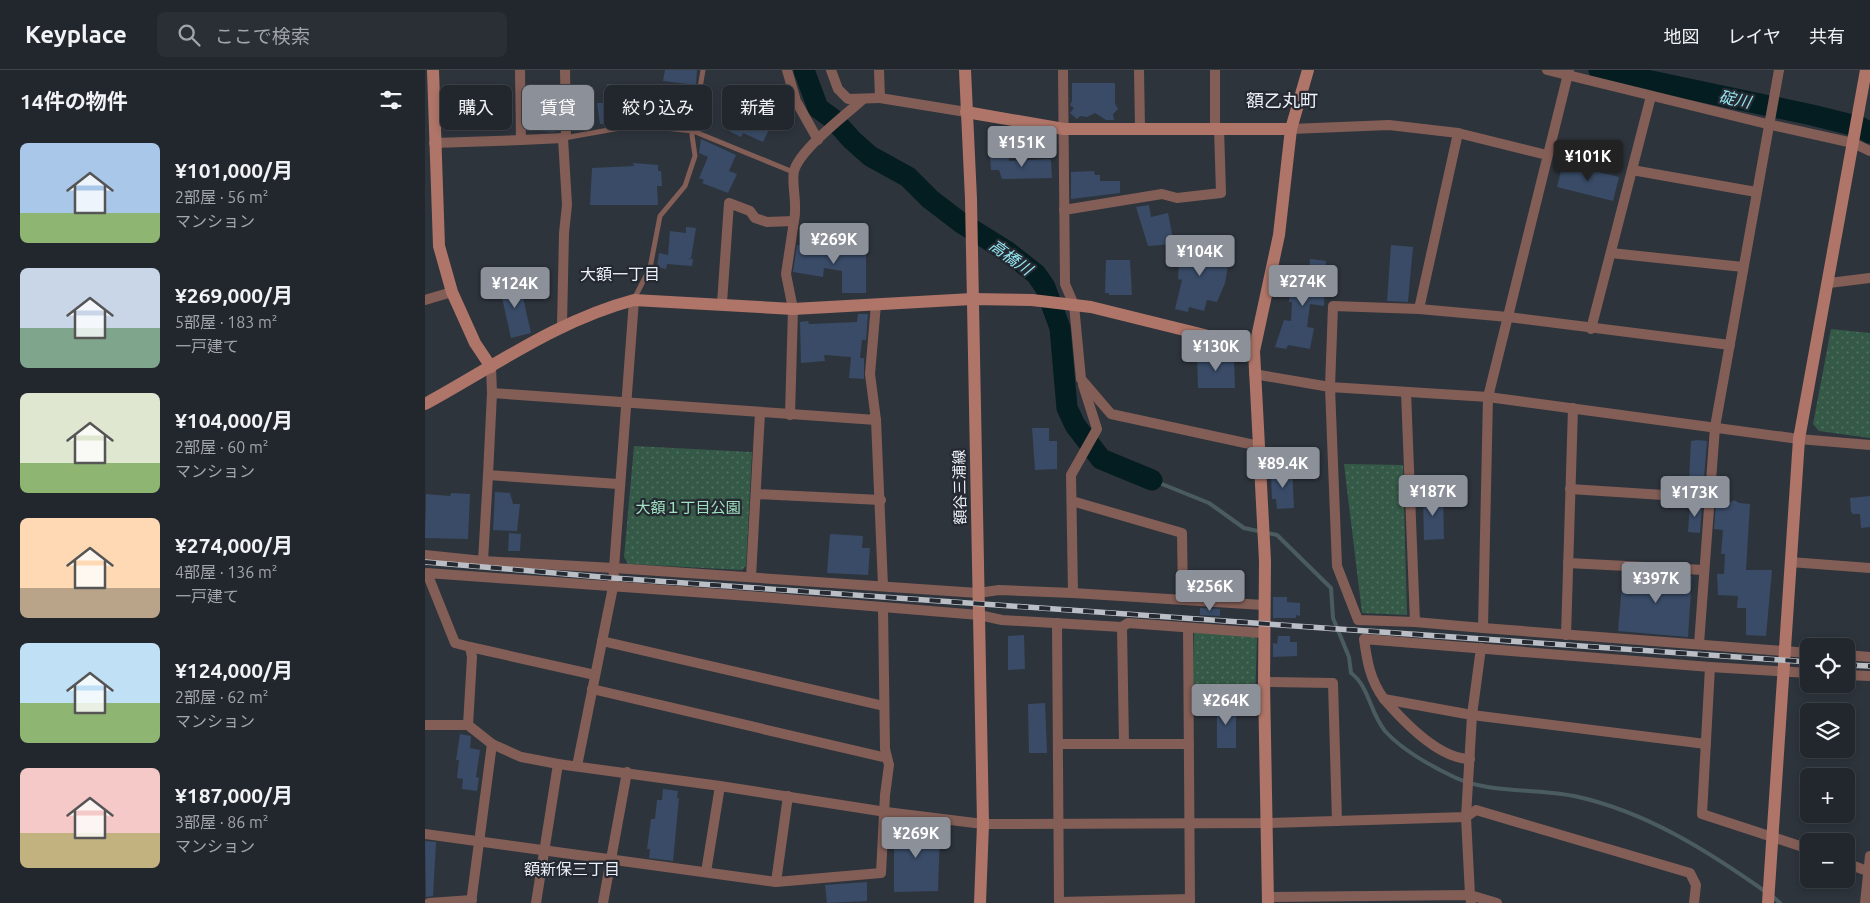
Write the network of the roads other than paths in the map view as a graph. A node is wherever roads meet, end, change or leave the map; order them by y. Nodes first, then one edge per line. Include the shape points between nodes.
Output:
1 (433, 70) edge
2 (520, 70) edge
3 (565, 70) edge
4 (703, 70) edge
5 (787, 70) edge
6 (831, 70) edge
7 (879, 70) edge
8 (965, 70) edge
9 (1063, 70) edge
10 (1139, 70) edge
11 (1215, 70) edge
12 (1308, 70) edge
13 (1547, 70) edge
14 (1779, 70) edge
15 (1866, 70) edge
16 (1569, 72) edge
17 (1651, 96) junction
18 (879, 98) junction
19 (863, 99) junction
20 (967, 112) junction
21 (1768, 119) junction
22 (1140, 128) junction
23 (1217, 128) junction
24 (1064, 129) junction
25 (1291, 129) junction
26 (693, 131) junction
27 (1855, 132) junction
28 (1458, 133) junction
29 (822, 137) junction
30 (563, 138) junction
31 (521, 140) junction
32 (434, 143) junction
33 (1870, 151) edge
34 (1547, 155) junction
35 (1632, 170) junction
36 (793, 172) junction
37 (1756, 192) junction
38 (1064, 210) junction
39 (794, 221) junction
40 (1611, 253) junction
41 (1743, 268) junction
42 (1870, 278) edge
43 (1829, 283) junction
44 (452, 292) junction
45 (972, 299) junction
46 (425, 300) edge
47 (633, 300) junction
48 (722, 303) junction
49 (876, 304) junction
50 (1069, 304) junction
51 (793, 309) junction
52 (1419, 309) junction
53 (1508, 317) junction
54 (562, 326) junction
55 (1591, 328) junction
56 (1730, 345) junction
57 (1254, 351) junction
58 (491, 367) junction
59 (1254, 374) junction
60 (1081, 379) junction
61 (1330, 387) junction
62 (1406, 392) junction
63 (492, 393) junction
64 (1488, 397) junction
65 (427, 401) edge
66 (626, 403) junction
67 (1573, 408) junction
68 (760, 413) junction
69 (790, 415) junction
70 (876, 420) junction
71 (1715, 427) junction
72 (1799, 439) junction
73 (1870, 445) edge
74 (1259, 446) junction
75 (488, 475) junction
76 (618, 484) junction
77 (1570, 488) junction
78 (756, 494) junction
79 (1710, 498) junction
80 (881, 500) junction
81 (1071, 501) junction
82 (425, 554) edge
83 (483, 561) junction
84 (1790, 562) junction
85 (1568, 563) junction
86 (614, 568) junction
87 (1870, 568) edge
88 (1704, 570) junction
89 (426, 573) edge
90 (751, 577) junction
91 (883, 586) junction
92 (613, 587) junction
93 (978, 593) junction
94 (1073, 593) junction
95 (1183, 600) junction
96 (1263, 605) junction
97 (883, 608) junction
98 (979, 616) junction
99 (1415, 622) junction
100 (1057, 623) junction
101 (1122, 627) junction
102 (1188, 628) junction
103 (1483, 628) junction
104 (1263, 632) junction
105 (1566, 635) junction
106 (602, 641) junction
107 (1699, 644) junction
108 (470, 647) junction
109 (1481, 648) junction
110 (1784, 651) junction
111 (1800, 652) edge
112 (1855, 656) edge
113 (1870, 657) edge
114 (1710, 667) junction
115 (1784, 671) junction
116 (1800, 672) edge
117 (595, 675) junction
118 (1855, 675) edge
119 (1870, 676) edge
120 (1264, 682) junction
121 (592, 689) junction
122 (1384, 698) junction
123 (884, 706) junction
124 (1472, 715) junction
125 (425, 725) edge
126 (468, 725) junction
127 (492, 744) junction
128 (1058, 744) junction
129 (1124, 744) junction
130 (1189, 744) junction
131 (1706, 744) junction
132 (887, 758) junction
133 (1469, 761) junction
134 (557, 764) junction
135 (577, 766) junction
136 (627, 772) junction
137 (720, 786) junction
138 (788, 796) junction
139 (885, 812) junction
140 (1466, 817) junction
141 (1337, 820) junction
142 (1189, 822) junction
143 (1266, 822) junction
144 (983, 824) junction
145 (1058, 824) junction
146 (425, 834) edge
147 (1774, 836) junction
148 (480, 841) junction
149 (1800, 846) edge
150 (543, 850) junction
151 (1870, 856) edge
152 (611, 859) junction
153 (1855, 867) edge
154 (706, 872) junction
155 (1869, 872) edge
156 (776, 882) junction
157 (1471, 899) edge
158 (1268, 900) edge
159 (471, 901) edge
160 (1190, 901) edge
161 (1122, 902) edge
162 (429, 903) edge
163 (536, 903) edge
164 (603, 903) edge
165 (980, 903) edge
166 (1059, 903) edge
167 (1497, 903) edge
168 (1695, 903) edge
169 (1768, 903) edge
170 (1865, 903) edge

1 - 32 street
2 - 31 street
3 - 30 street via 566,135
4 - 26 lane
5 - 29 street via 796,101
6 - 19 street via 838,89 848,99
7 - 18 street
8 - 20 street, 額谷三浦線
9 - 24 street
10 - 22 street
11 - 23 street
12 - 25 street
13 - 16 street
14 - 21 street
15 - 27 street
16 - 17 street
16 - 34 street
17 - 21 street
17 - 35 street
18 - 19 street
18 - 20 street
19 - 29 street
20 - 24 street
20 - 45 street, 額谷三浦線
21 - 27 street
21 - 37 street
22 - 23 street
22 - 24 street
23 - 25 street
23 - 38 street via 1221,193 1177,198 1162,194
24 - 38 street
25 - 28 street via 1389,125
25 - 57 street via 1279,235
26 - 30 lane via 637,125
26 - 36 lane
26 - 47 lane via 695,156 685,186 660,216 650,268
27 - 33 street
27 - 43 street
28 - 34 street
28 - 52 street
29 - 36 street via 801,155
30 - 31 street
30 - 54 street via 567,205
31 - 32 street
32 - 44 street via 439,246
34 - 53 street
35 - 37 street
35 - 40 street
36 - 39 street via 797,208
37 - 41 street
38 - 50 street via 1065,284
39 - 48 street via 767,222 729,202
39 - 51 street via 786,274
40 - 41 street
40 - 55 street
41 - 56 street
42 - 43 street
43 - 72 street
44 - 46 street
44 - 58 street via 475,343
45 - 49 street
45 - 50 street
45 - 93 street, 額谷三浦線
47 - 48 street
47 - 54 street via 612,305
47 - 66 street
48 - 51 street
49 - 51 street
49 - 70 street via 870,374
50 - 57 street via 1231,342
50 - 60 street
51 - 69 street
52 - 53 street
52 - 61 street via 1333,306
53 - 55 street
53 - 64 street
54 - 58 street
55 - 56 street
56 - 71 street
57 - 59 street
58 - 63 street
58 - 65 street
59 - 61 street
59 - 74 street
60 - 74 street via 1111,414
60 - 81 street via 1097,429 1071,475
61 - 62 street
61 - 99 street via 1337,566 1358,620
62 - 64 street
62 - 99 street
63 - 66 street
63 - 75 street
64 - 67 street
64 - 103 street
66 - 68 street
66 - 76 street
67 - 71 street
67 - 77 street
68 - 69 street
68 - 78 street
69 - 70 street
70 - 80 street
71 - 72 street
71 - 79 street
72 - 73 street
72 - 84 street
74 - 96 street via 1265,549
75 - 76 street
75 - 83 street
76 - 86 street
77 - 79 street
77 - 85 street
78 - 80 street
78 - 90 street
79 - 88 street
80 - 91 street
81 - 94 street
81 - 95 street via 1182,533
82 - 83 street
83 - 86 street
84 - 87 street
84 - 110 street
85 - 88 street
85 - 105 street
86 - 90 street
86 - 92 street
88 - 107 street
89 - 92 street
89 - 108 street via 455,643
90 - 91 street
91 - 93 street
92 - 97 street
92 - 106 street
93 - 94 street via 999,590
93 - 98 street, 額谷三浦線
94 - 95 street
95 - 96 street
96 - 104 street
97 - 98 street
97 - 123 street
98 - 100 street
98 - 144 street, 額谷三浦線
99 - 103 street
100 - 101 street
100 - 128 street
101 - 102 street via 1128,624
101 - 129 street
102 - 104 street
102 - 130 street
103 - 105 street
104 - 120 street
105 - 107 street
106 - 117 street
106 - 123 street
107 - 110 street
108 - 117 street
108 - 126 street
109 - 114 street
109 - 122 street via 1364,638 1374,686
109 - 124 street
110 - 111 street
110 - 115 street
112 - 113 street
114 - 115 street
114 - 131 street
115 - 116 street
115 - 147 street
117 - 121 street
118 - 119 street
120 - 141 street via 1333,683
120 - 143 street
121 - 132 street
121 - 135 street
122 - 124 street
122 - 133 street via 1398,715 1438,748 1457,759
123 - 132 street
124 - 131 street
124 - 133 street
125 - 126 street
126 - 127 street
127 - 134 street via 521,757
127 - 148 street
128 - 129 street
128 - 145 street
129 - 130 street
130 - 142 street
131 - 147 street via 1702,814
132 - 139 street
133 - 140 street
134 - 135 street
134 - 150 street
135 - 136 street
136 - 137 street
136 - 152 street
137 - 138 street
137 - 154 street
138 - 139 street
138 - 156 street
139 - 144 street
139 - 156 street via 881,873
140 - 141 street
140 - 157 street
140 - 168 street via 1476,810 1690,873 1696,885
141 - 143 street
142 - 143 street
142 - 145 street
142 - 160 street
143 - 158 street
144 - 145 street
144 - 165 street, 額谷三浦線
145 - 166 street
146 - 148 street
147 - 149 street
147 - 169 street
148 - 150 street
148 - 159 street
150 - 152 street
150 - 163 street
151 - 155 street
152 - 154 street
152 - 164 street
153 - 155 street
154 - 156 street
155 - 170 street
157 - 158 street
157 - 167 street
159 - 162 street
160 - 161 street
161 - 166 street

